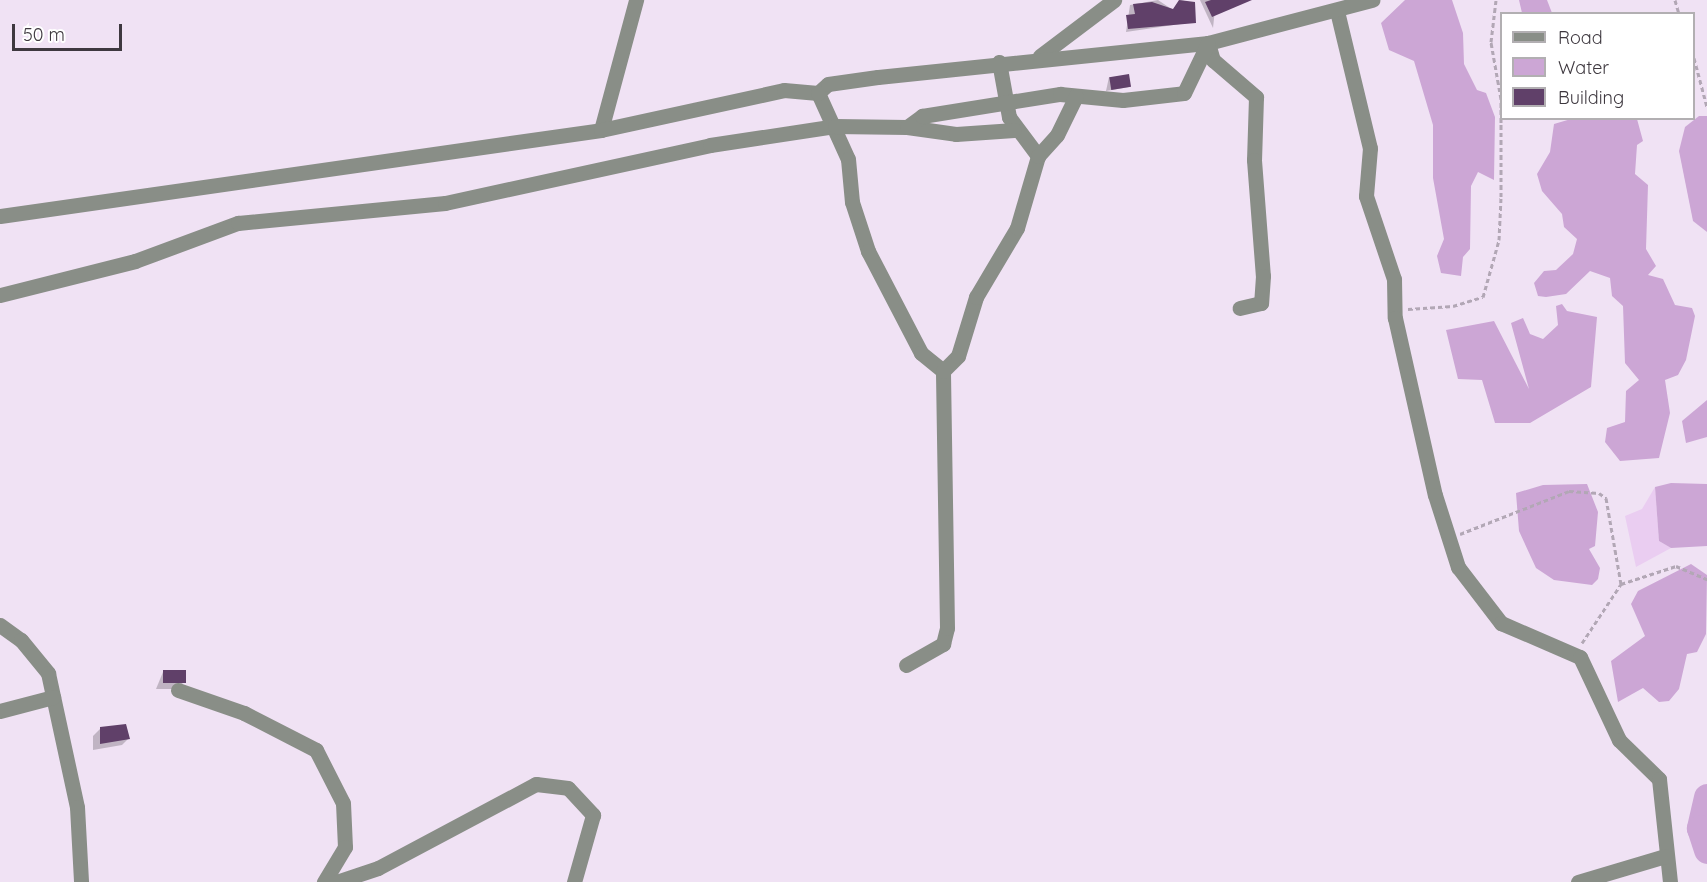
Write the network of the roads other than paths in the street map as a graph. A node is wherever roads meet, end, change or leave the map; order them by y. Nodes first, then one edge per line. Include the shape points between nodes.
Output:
1 (636, 0) edge
2 (1114, 0) edge
3 (1372, 0) edge
4 (1337, 11) junction
5 (1208, 43) junction
6 (1039, 57) junction
7 (999, 62) junction
8 (818, 93) junction
9 (1076, 96) junction
10 (1004, 103) junction
11 (835, 126) junction
12 (907, 127) junction
13 (602, 130) junction
14 (1014, 130) junction
15 (1038, 156) junction
16 (0, 216) edge
17 (0, 295) edge
18 (1240, 308) dead end
19 (943, 371) junction
20 (0, 625) edge
21 (906, 665) dead end
22 (178, 690) dead end
23 (53, 697) junction
24 (0, 711) edge
25 (1665, 856) junction
26 (81, 882) edge
27 (324, 882) edge
28 (336, 882) edge
29 (574, 882) edge
30 (1578, 882) edge
31 (1670, 882) edge

1 - 13 street
2 - 6 street
3 - 4 street
4 - 5 street
4 - 25 street via 1370,148 1366,196 1394,279 1395,318 1447,536 1458,567 1501,623 1580,657 1620,740 1659,778
5 - 6 street
5 - 9 street via 1184,93 1123,100
5 - 18 street via 1213,60 1256,97 1254,160 1263,276 1261,303
6 - 7 street
7 - 8 street via 828,84
7 - 10 street
8 - 11 street
8 - 13 street via 784,90
9 - 10 street
9 - 15 street via 1057,135
10 - 12 street via 922,116
10 - 14 street
11 - 12 street
11 - 17 street via 710,144 445,203 238,222 135,261
11 - 19 street via 848,159 852,202 868,251 921,353
12 - 14 street via 956,134
13 - 16 street
14 - 15 street
15 - 19 street via 1017,228 976,297 957,356
19 - 21 street via 947,628 943,644
20 - 23 street via 34,653 48,673
22 - 27 street via 289,733 321,756 342,797 345,843
23 - 24 street
23 - 26 street via 77,807
25 - 30 street
25 - 31 street
28 - 29 street via 378,868 536,784 568,788 593,815

